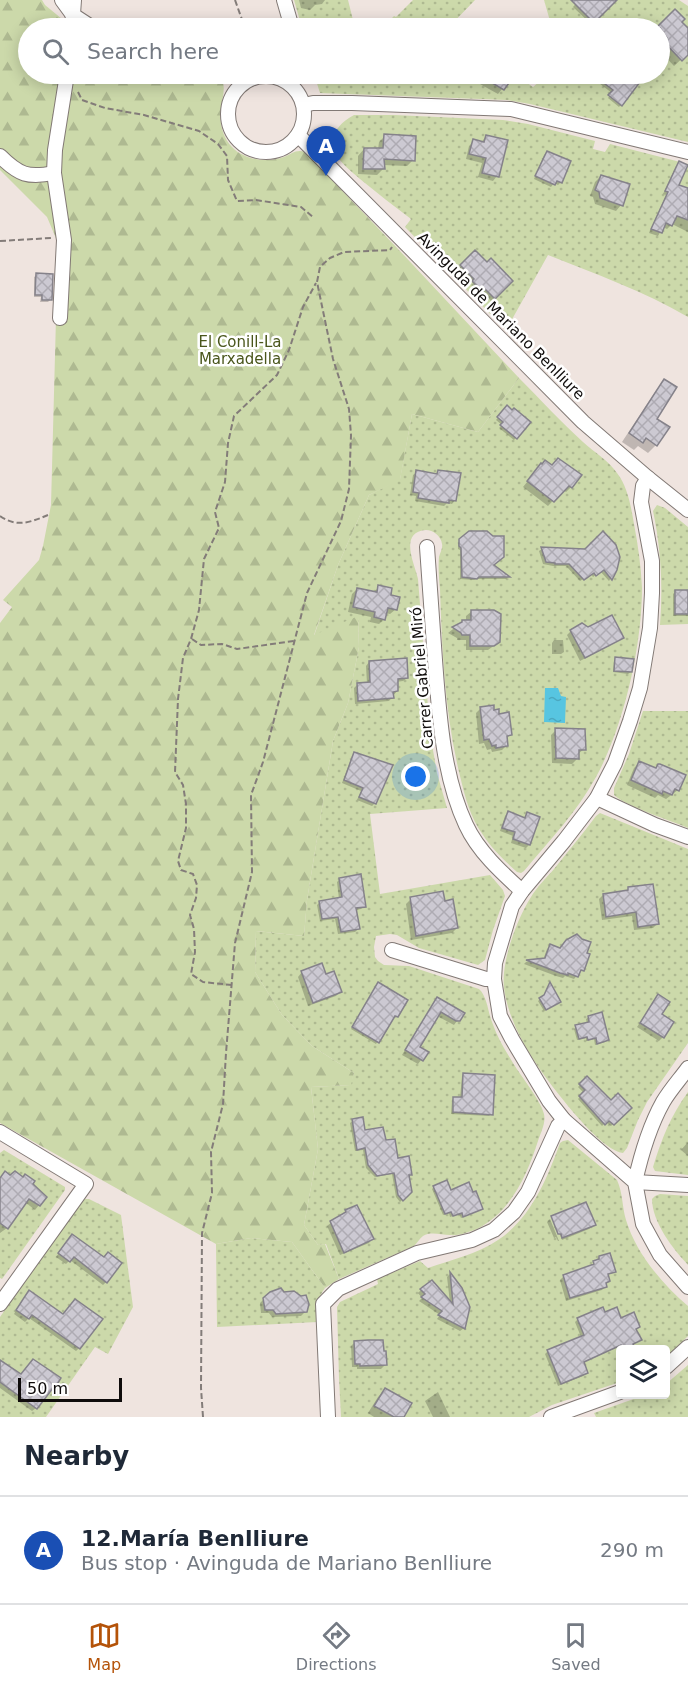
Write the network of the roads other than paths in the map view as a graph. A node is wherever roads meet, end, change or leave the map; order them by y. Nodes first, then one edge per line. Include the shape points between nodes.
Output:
1 (62, 0) edge
2 (74, 0) edge
3 (284, 0) edge
4 (71, 18) edge
5 (73, 18) edge
6 (289, 18) edge
7 (65, 84) edge
8 (236, 84) edge
9 (291, 84) edge
10 (304, 105) junction
11 (298, 135) junction
12 (688, 152) edge
13 (0, 156) edge
14 (54, 172) junction
15 (60, 318) dead end
16 (648, 478) junction
17 (688, 510) edge
18 (427, 547) dead end
19 (597, 798) junction
20 (688, 837) edge
21 (522, 891) junction
22 (392, 950) dead end
23 (494, 979) junction
24 (688, 1068) edge
25 (564, 1120) junction
26 (1, 1135) edge
27 (635, 1182) junction
28 (688, 1185) edge
29 (688, 1287) edge
30 (0, 1304) edge
31 (688, 1347) edge
32 (670, 1363) edge
33 (616, 1394) edge
34 (328, 1417) edge
35 (551, 1417) edge

1 - 4 street
2 - 5 street
3 - 6 street
7 - 14 street
8 - 11 street via 228,109 229,122 242,144 253,150 279,150
9 - 10 street
10 - 11 street via 303,126
10 - 12 street via 511,109
11 - 16 street, Avinguda de Mariano Benlliure via 583,422
13 - 14 street via 12,169 35,176
14 - 15 street via 64,240
16 - 17 street, Avinguda de Mariano Benlliure
16 - 19 street via 641,502 652,561 646,656 630,721
18 - 21 street, Carrer Gabriel Miró via 438,706 455,798 479,847
19 - 20 street
19 - 21 street
21 - 23 street via 502,938
22 - 23 street
23 - 25 street via 500,1016
24 - 27 street via 654,1120
25 - 27 street
25 - 34 street via 528,1192 494,1230 472,1240 417,1253 338,1289 323,1304
26 - 30 street via 86,1184
27 - 28 street
27 - 29 street via 643,1224 660,1255
31 - 32 street
33 - 35 street

